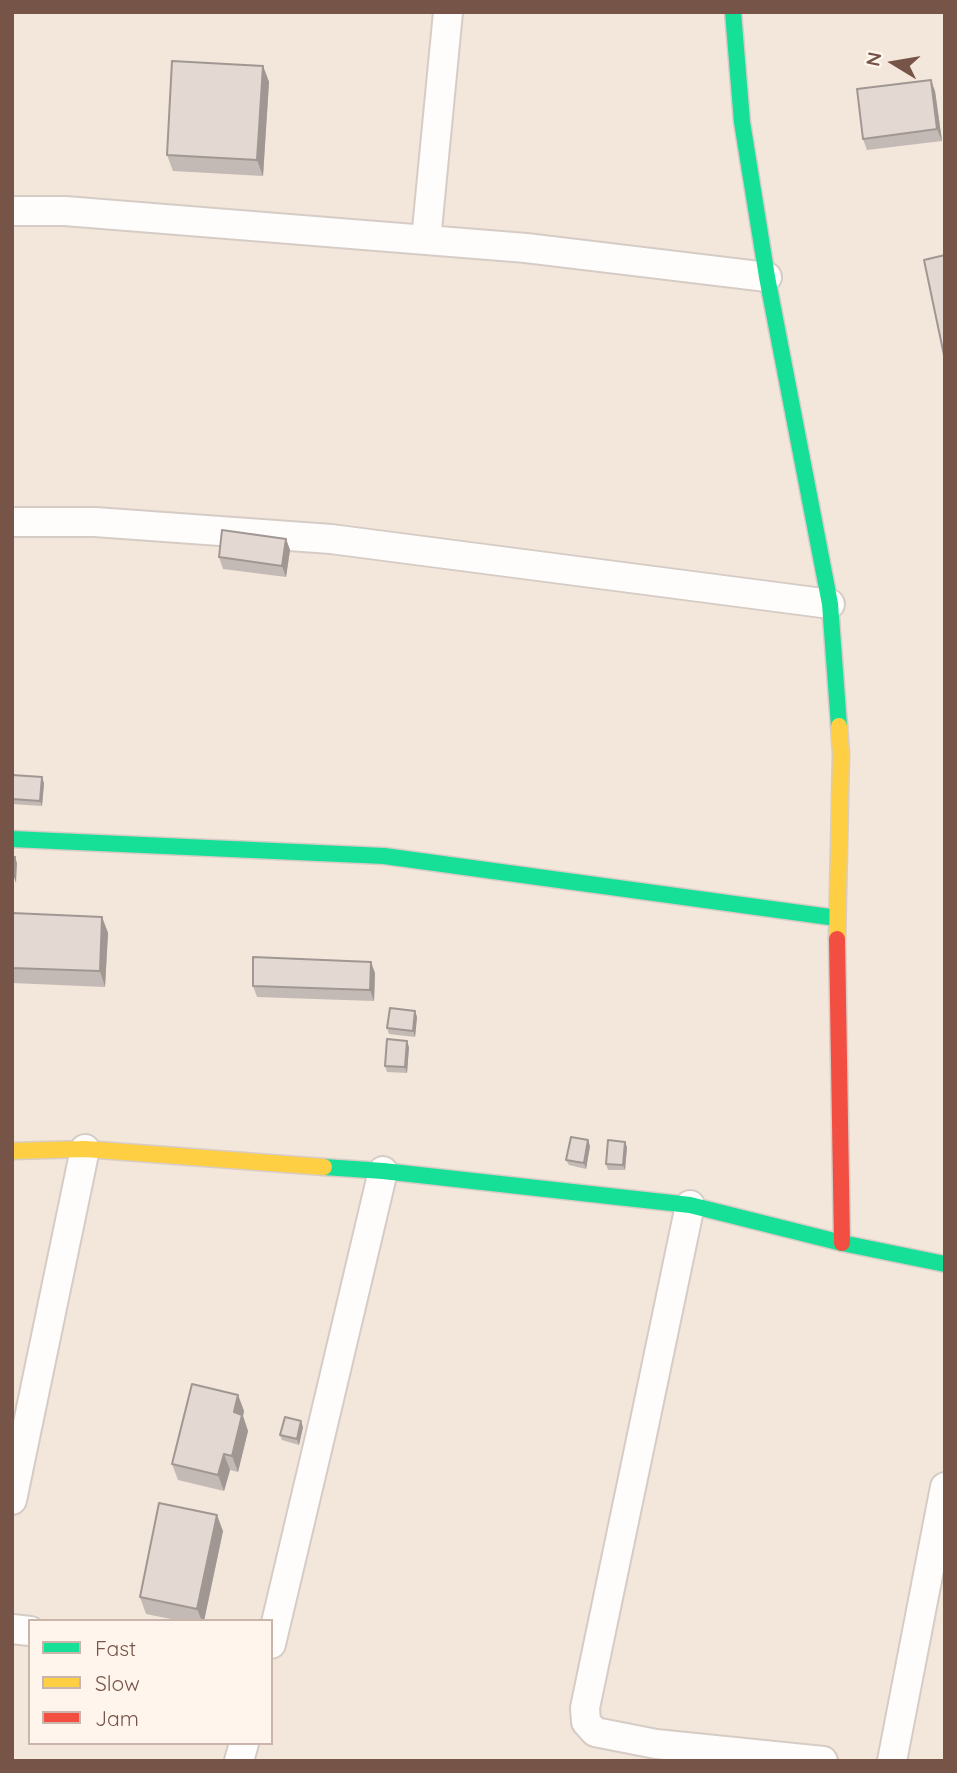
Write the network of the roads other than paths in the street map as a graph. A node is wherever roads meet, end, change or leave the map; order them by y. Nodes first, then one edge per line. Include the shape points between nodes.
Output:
1 (448, 12) edge
2 (733, 12) edge
3 (12, 211) edge
4 (426, 240) junction
5 (767, 277) junction
6 (12, 522) edge
7 (830, 604) junction
8 (12, 839) edge
9 (837, 918) junction
10 (85, 1149) junction
11 (12, 1151) edge
12 (383, 1171) junction
13 (691, 1205) junction
14 (842, 1243) junction
15 (945, 1264) edge
16 (945, 1487) edge
17 (12, 1500) edge
18 (273, 1636) edge
19 (656, 1752) edge
20 (822, 1761) edge
21 (892, 1761) edge

1 - 4 street
2 - 5 street via 742,122
3 - 4 street via 65,211
4 - 5 street
5 - 7 street
6 - 7 street via 95,522 331,538
7 - 9 street via 841,754
8 - 9 street via 384,856
9 - 14 street
10 - 11 street
10 - 12 street
10 - 17 street
12 - 13 street
12 - 18 street
13 - 14 street
13 - 19 street via 585,1708 586,1722 595,1732
14 - 15 street
16 - 21 street
19 - 20 street

